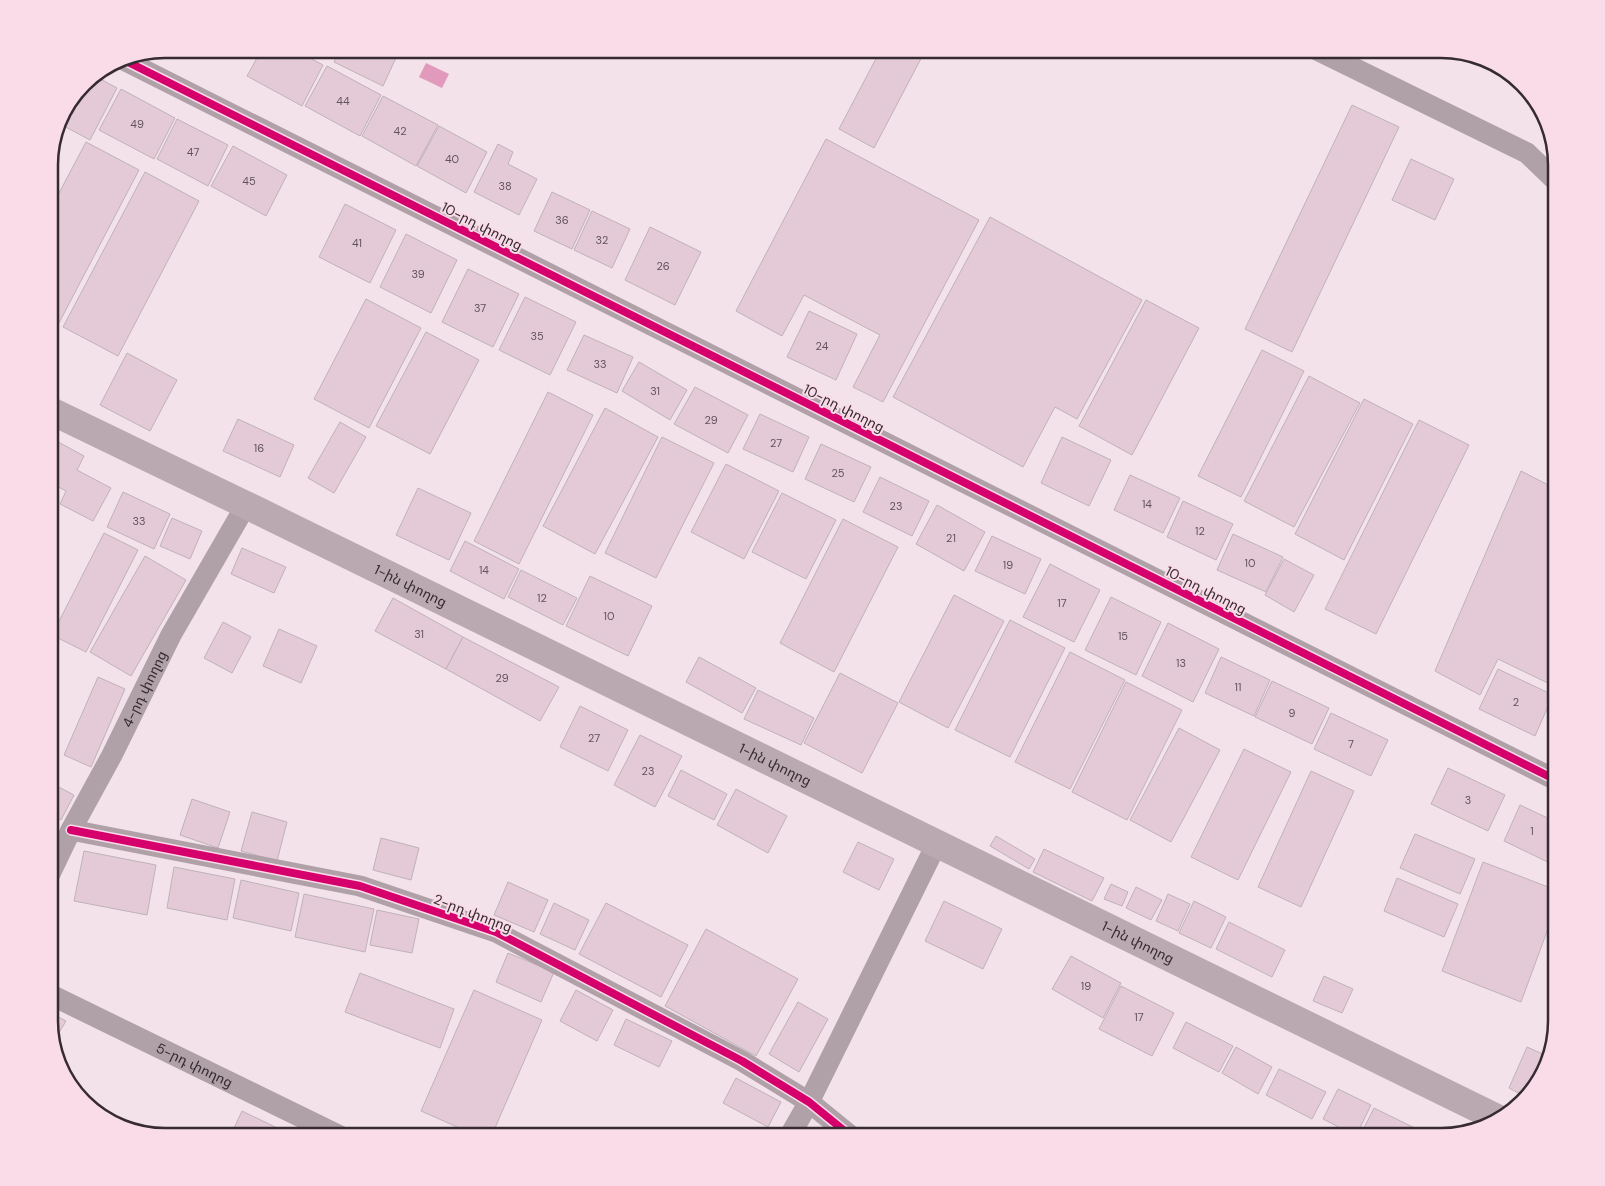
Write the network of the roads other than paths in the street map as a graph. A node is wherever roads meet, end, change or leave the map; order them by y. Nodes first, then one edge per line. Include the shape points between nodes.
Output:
1 (1333, 58) edge
2 (131, 63) edge
3 (1548, 173) edge
4 (58, 414) edge
5 (246, 505) junction
6 (1548, 776) edge
7 (71, 830) junction
8 (937, 844) junction
9 (58, 853) edge
10 (58, 998) edge
11 (809, 1102) junction
12 (1491, 1115) edge
13 (324, 1128) edge
14 (794, 1128) edge
15 (841, 1128) edge

1 - 3 street via 1527,153
2 - 6 street, 10-րդ փողոց
4 - 5 main road, 1-ին փողոց
5 - 7 street, 4-րդ փողոց via 171,635
5 - 8 main road, 1-ին փողոց
7 - 9 street, 4-րդ փողոց
7 - 11 street, 2-րդ փողոց via 360,886 496,932 742,1061
8 - 11 street
8 - 12 main road, 1-ին փողոց
10 - 13 street, 5-րդ փողոց
11 - 14 street
11 - 15 street, 2-րդ փողոց

